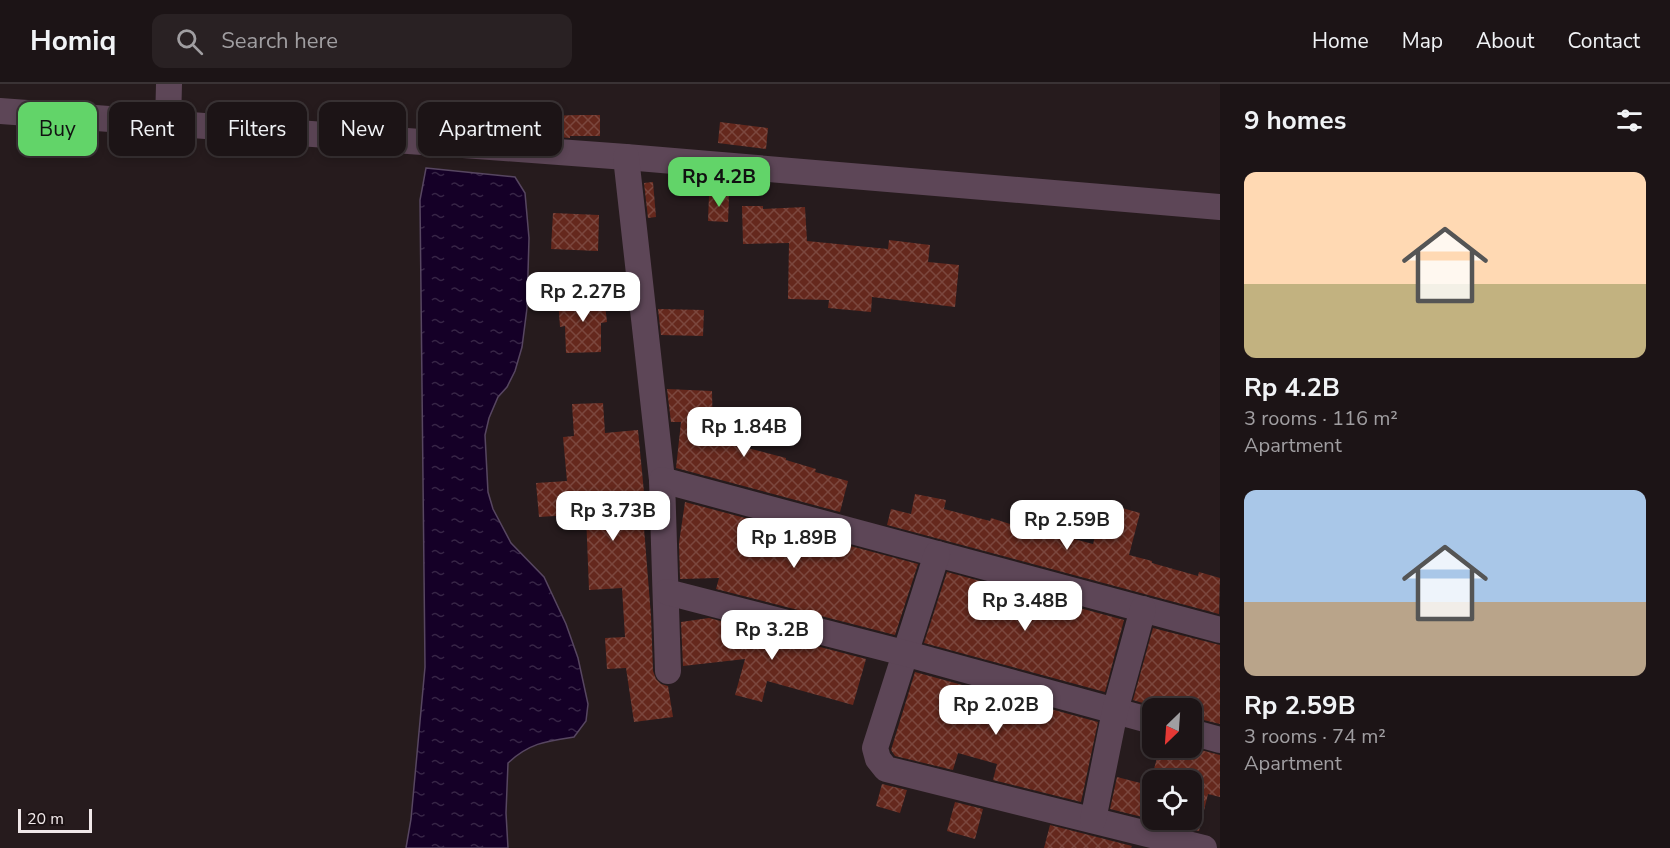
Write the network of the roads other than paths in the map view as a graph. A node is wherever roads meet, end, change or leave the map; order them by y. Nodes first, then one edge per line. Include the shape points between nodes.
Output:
1 (0, 111) edge
2 (109, 119) edge
3 (195, 126) edge
4 (626, 158) junction
5 (1220, 207) edge
6 (662, 480) junction
7 (937, 554) junction
8 (667, 592) junction
9 (1143, 609) junction
10 (1220, 630) edge
11 (904, 653) junction
12 (668, 671) dead end
13 (1115, 711) junction
14 (1142, 718) edge
15 (1202, 735) edge
16 (1220, 740) edge
17 (1093, 820) junction
18 (1204, 848) edge

1 - 2 street
3 - 4 street
4 - 5 street
4 - 6 street
6 - 7 street
6 - 8 street
7 - 9 street
7 - 11 street
8 - 11 street
8 - 12 street
9 - 10 street
9 - 13 street
11 - 13 street
11 - 17 street via 875,748 886,769
13 - 14 street
13 - 17 street
15 - 16 street
17 - 18 street

